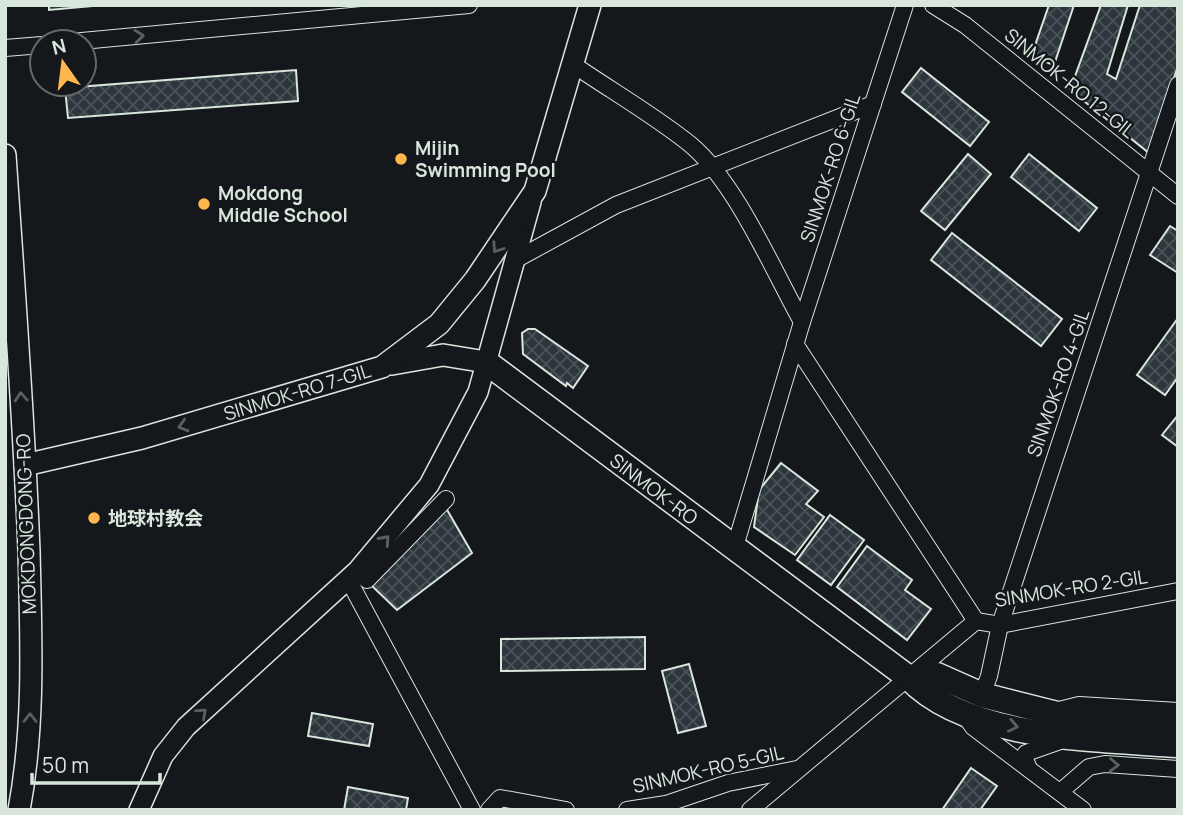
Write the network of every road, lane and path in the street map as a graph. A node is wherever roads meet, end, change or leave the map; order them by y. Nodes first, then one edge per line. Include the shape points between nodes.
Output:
1 (469, 5) edge
2 (590, 5) edge
3 (905, 5) edge
4 (933, 5) edge
5 (98, 39) edge
6 (28, 46) edge
7 (5, 48) edge
8 (571, 63) junction
9 (1178, 85) edge
10 (873, 104) junction
11 (5, 155) edge
12 (710, 166) junction
13 (1150, 175) junction
14 (535, 191) junction
15 (1178, 196) edge
16 (515, 260) junction
17 (802, 322) junction
18 (795, 344) junction
19 (486, 362) junction
20 (382, 367) junction
21 (25, 465) junction
22 (446, 499) dead end
23 (734, 550) junction
24 (352, 575) junction
25 (1178, 591) edge
26 (976, 621) junction
27 (1000, 625) junction
28 (909, 678) junction
29 (982, 695) junction
30 (1054, 711) junction
31 (1178, 711) edge
32 (964, 713) junction
33 (1178, 726) edge
34 (1072, 737) junction
35 (1178, 745) edge
36 (799, 769) junction
37 (1029, 769) junction
38 (1178, 769) edge
39 (1060, 792) junction
40 (19, 810) edge
41 (139, 810) edge
42 (472, 810) edge
43 (489, 810) edge
44 (566, 810) edge
45 (626, 810) edge
46 (750, 810) edge
47 (1083, 810) edge

5 -> 1 street
2 - 8 main road
3 - 10 street, SINMOK-RO 6-GIL
4 - 13 street, SINMOK-RO 12-GIL via 965,25
6 - 7 street
8 - 12 street via 692,146
8 - 14 main road
9 - 13 street, SINMOK-RO 4-GIL
10 - 12 street
10 - 17 street, SINMOK-RO 6-GIL
21 -> 11 main road, MOKDONGDONG-RO
12 - 16 street via 616,205
12 - 17 street via 730,193
13 - 15 street, SINMOK-RO 12-GIL
13 - 27 street, SINMOK-RO 4-GIL
14 - 16 street
14 -> 20 main road, SINMOK-RO 7-GIL via 439,324
16 - 19 street
17 - 18 street, SINMOK-RO 6-GIL
18 - 23 street, SINMOK-RO 6-GIL
18 - 26 street
19 - 20 main road via 421,356
19 - 23 main road, SINMOK-RO
24 -> 19 street via 429,485 466,419
20 -> 21 main road, SINMOK-RO 7-GIL via 142,438
40 -> 21 main road, MOKDONGDONG-RO via 30,733
22 - 24 street via 432,524 367,580
23 - 28 main road, SINMOK-RO
41 -> 24 street via 163,756 186,727
24 - 42 street
25 - 27 street, SINMOK-RO 2-GIL
26 - 27 street, SINMOK-RO 2-GIL
26 - 28 street, SINMOK-RO 2-GIL
27 - 29 street, SINMOK-RO 4-GIL
28 - 29 main road via 937,675
28 - 32 main road, SINMOK-RO via 922,692
28 - 36 street, SINMOK-RO 5-GIL
29 - 30 main road
30 - 31 street via 1079,705
30 - 33 main road
32 -> 34 main road, SINMOK-RO
32 - 37 street, SINMOK-RO via 973,727
34 - 35 main road, SINMOK-RO
34 - 37 street via 1030,750 1024,757
36 - 45 street, SINMOK-RO 5-GIL
36 - 46 street, SINMOK-RO 5-GIL
37 - 39 street, SINMOK-RO
39 -> 38 street via 1089,767
39 - 47 street, SINMOK-RO
43 - 44 street via 500,798

